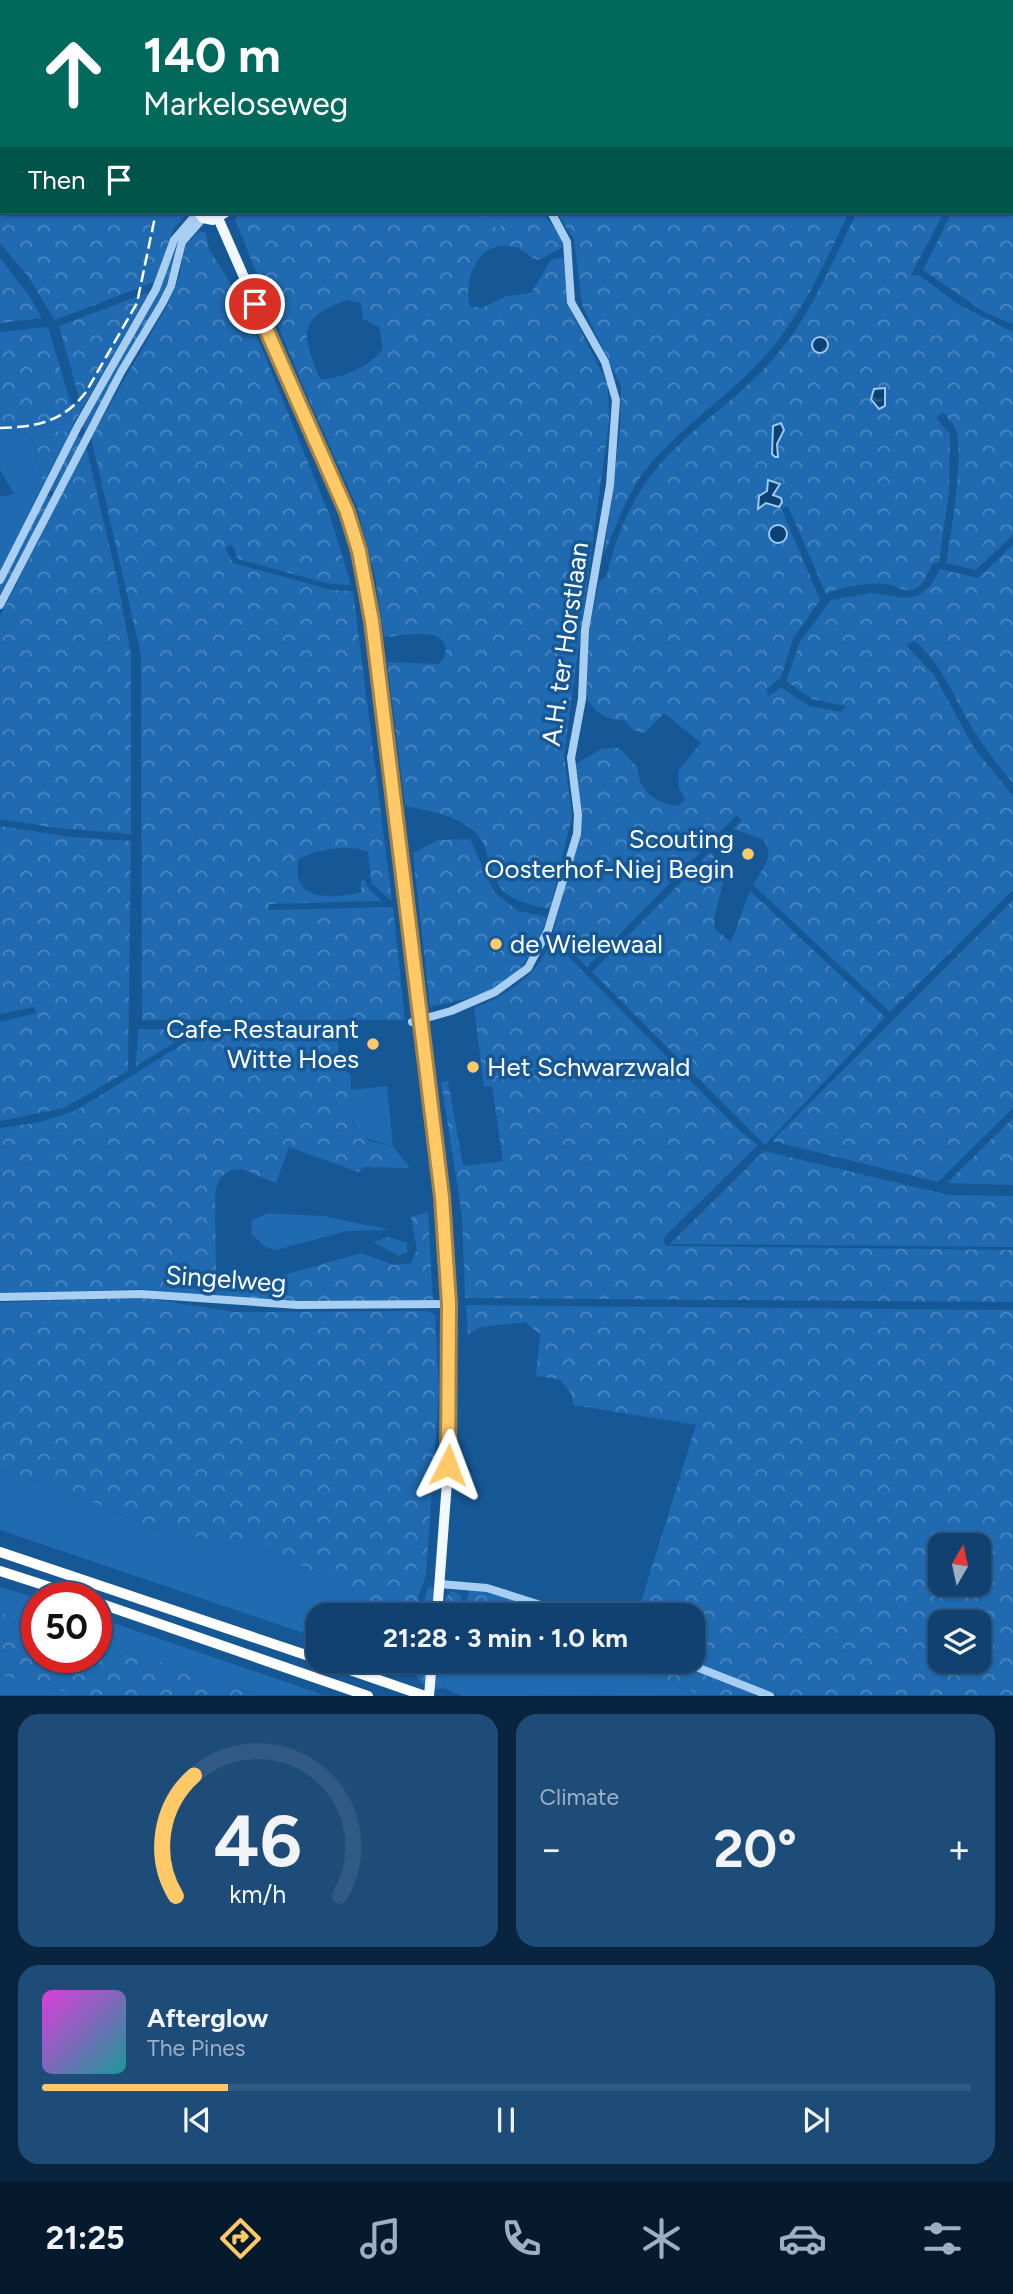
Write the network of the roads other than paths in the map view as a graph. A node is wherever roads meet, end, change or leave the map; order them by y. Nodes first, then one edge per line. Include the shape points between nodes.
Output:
1 (200, 214) edge
2 (552, 214) edge
3 (222, 215) edge
4 (0, 580) edge
5 (0, 605) edge
6 (416, 1021) junction
7 (0, 1297) edge
8 (449, 1304) junction
9 (0, 1552) edge
10 (0, 1571) edge
11 (34, 1582) edge
12 (440, 1584) junction
13 (438, 1603) edge
14 (536, 1603) edge
15 (112, 1608) edge
16 (306, 1655) edge
17 (705, 1670) edge
18 (359, 1673) edge
19 (430, 1673) edge
20 (368, 1696) edge
21 (427, 1696) edge
22 (770, 1696) edge

1 - 3 main road
1 - 4 street via 174,240 156,289 78,426
1 - 5 street via 182,242 162,304 121,372
2 - 6 street, A.H. ter Horstlaan via 568,242 571,302 605,362 616,400 610,485 585,630 582,699 571,758 579,814 576,834 548,930 528,968 495,992
3 - 6 main road via 359,551 372,621
6 - 8 main road via 438,1155
7 - 8 street, Singelweg via 141,1294 298,1305
8 - 12 main road via 450,1441
9 - 16 highway
10 - 11 highway
12 - 13 main road
12 - 14 street via 487,1587
15 - 20 highway
17 - 22 street
18 - 21 highway
19 - 21 main road

